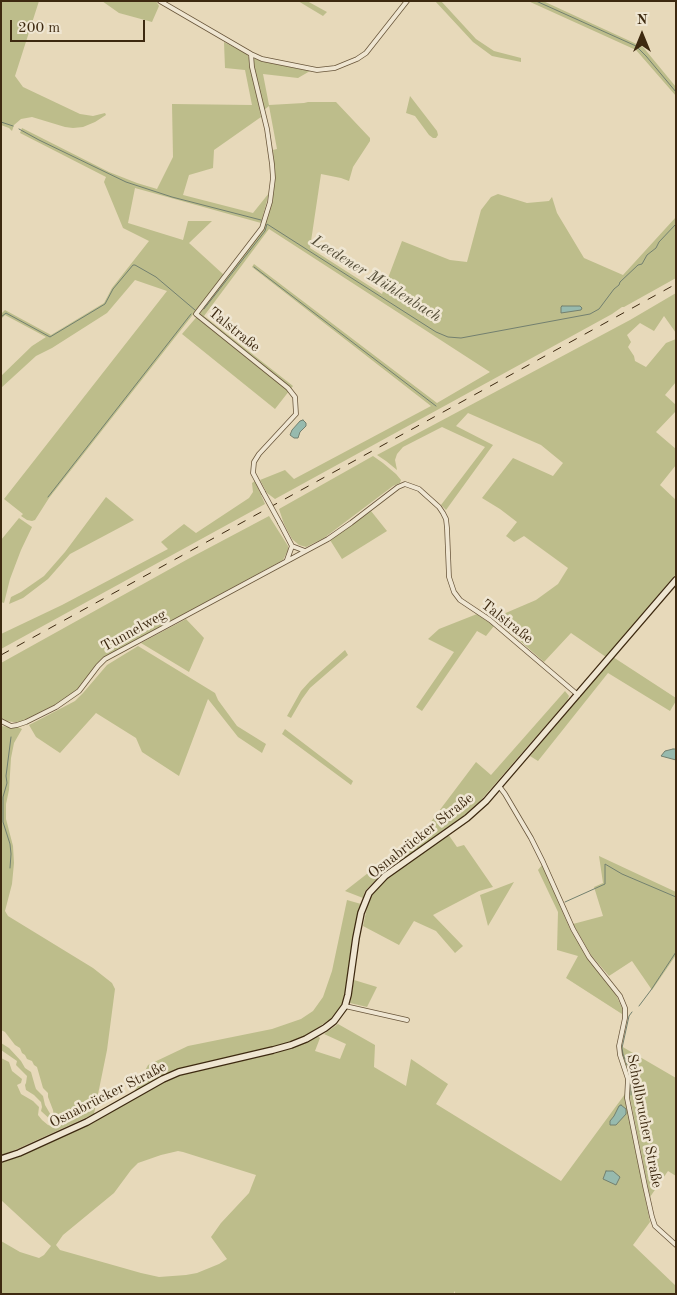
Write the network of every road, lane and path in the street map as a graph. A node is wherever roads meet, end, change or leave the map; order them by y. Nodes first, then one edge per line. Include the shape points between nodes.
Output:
1 (160, 1) edge
2 (407, 1) edge
3 (251, 54) junction
4 (292, 546) junction
5 (306, 551) junction
6 (287, 561) junction
7 (676, 580) edge
8 (578, 695) junction
9 (1, 721) edge
10 (499, 786) junction
11 (345, 1006) junction
12 (407, 1020) dead end
13 (1, 1159) edge
14 (676, 1245) edge

1 - 3 street
2 - 3 street via 366,53 335,68 317,70
3 - 4 street, Talstraße, bridge via 272,164 270,202 262,228 196,314 295,397 296,414 254,462 254,472 263,492
4 - 5 street
4 - 6 street
5 - 6 street, Talstraße
5 - 8 street, Talstraße via 351,523 398,487 405,484 419,489 439,507 446,519 449,577 460,600 490,620
6 - 9 street, Tunnelweg via 105,659 79,691 56,707 17,725
7 - 8 main road, Osnabrücker Straße
8 - 10 main road, Osnabrücker Straße
10 - 11 main road, Osnabrücker Straße via 477,809 385,876 369,893 361,913
10 - 14 street, Schollbrucher Straße via 531,838 573,930 625,1008 620,1055 628,1079 627,1098 645,1186 656,1226
11 - 12 street
11 - 13 main road, Osnabrücker Straße via 334,1021 306,1039 179,1072 87,1122

